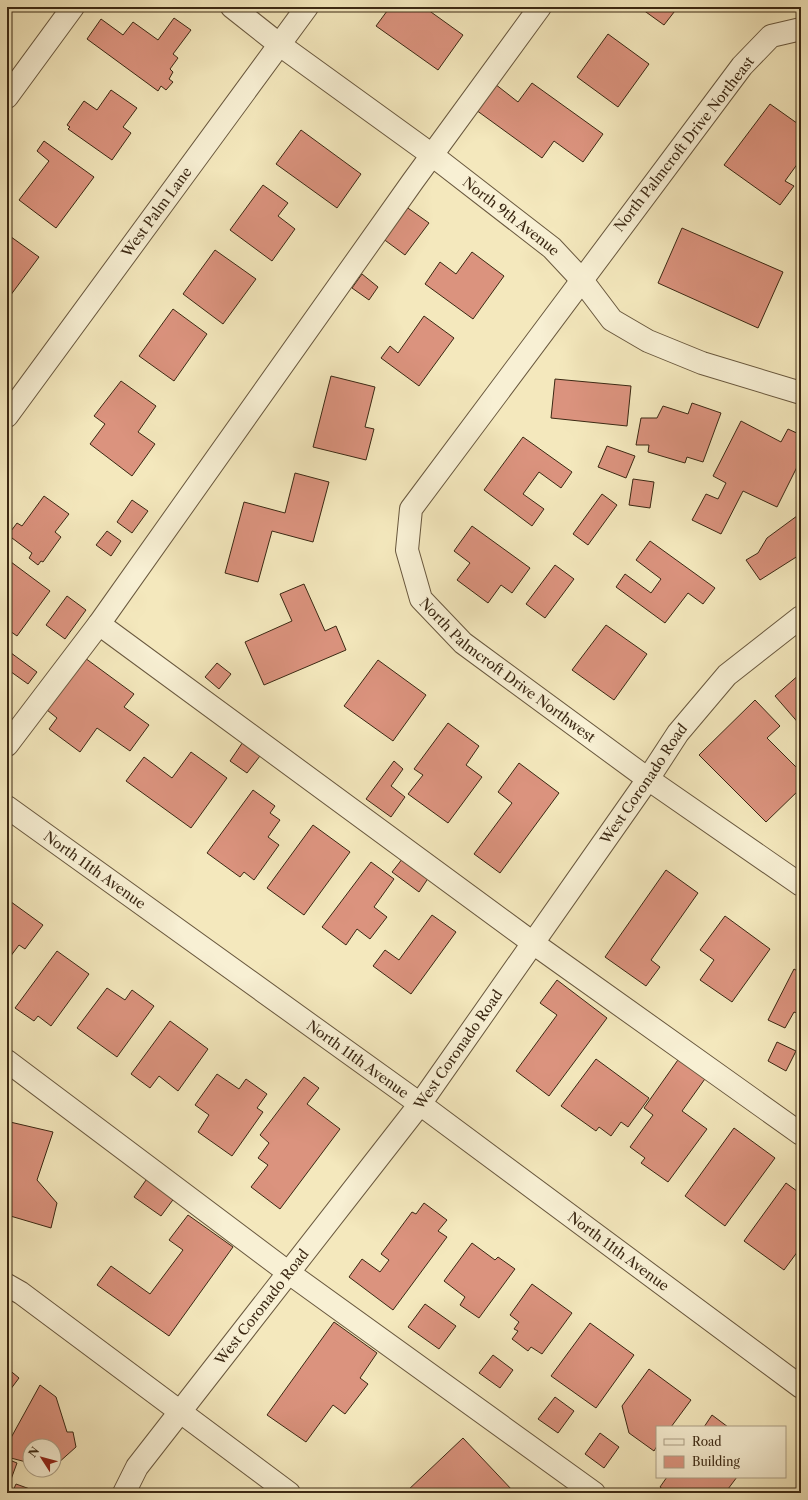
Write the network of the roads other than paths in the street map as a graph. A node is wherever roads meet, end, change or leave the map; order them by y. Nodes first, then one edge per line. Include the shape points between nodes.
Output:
1 (73, 7) edge
2 (232, 7) edge
3 (307, 7) edge
4 (540, 7) edge
5 (801, 29) edge
6 (280, 45) junction
7 (7, 97) edge
8 (432, 155) junction
9 (581, 279) junction
10 (801, 393) edge
11 (7, 416) edge
12 (801, 617) edge
13 (99, 624) junction
14 (7, 745) edge
15 (648, 779) junction
16 (7, 806) edge
17 (801, 885) edge
18 (533, 943) junction
19 (7, 1061) edge
20 (420, 1104) junction
21 (801, 1134) edge
22 (289, 1273) junction
23 (7, 1285) edge
24 (801, 1387) edge
25 (180, 1412) junction
26 (124, 1493) edge
27 (289, 1493) edge
28 (594, 1493) edge

1 - 7 street
2 - 6 street, North 9th Avenue
3 - 6 street, West Palm Lane
4 - 8 street
5 - 9 street, North Palmcroft Drive Northeast via 771,36 742,66
6 - 8 street, North 9th Avenue
6 - 11 street, West Palm Lane
8 - 9 street, North 9th Avenue via 552,248
8 - 13 street
9 - 10 street, North 9th Avenue via 612,320 648,341 702,363
9 - 15 street, North Palmcroft Drive Northwest via 411,509 407,550 421,599 463,643
12 - 15 street, West Coronado Road via 727,675 678,733
13 - 14 street
13 - 18 street
15 - 17 street, North Palmcroft Drive Northwest
15 - 18 street, West Coronado Road
16 - 20 street, North 11th Avenue
18 - 20 street, West Coronado Road
18 - 21 street
19 - 22 street
20 - 22 street, West Coronado Road
20 - 24 street, North 11th Avenue
22 - 25 street, West Coronado Road
22 - 28 street
23 - 25 street
25 - 26 street, West Coronado Road via 137,1467
25 - 27 street

